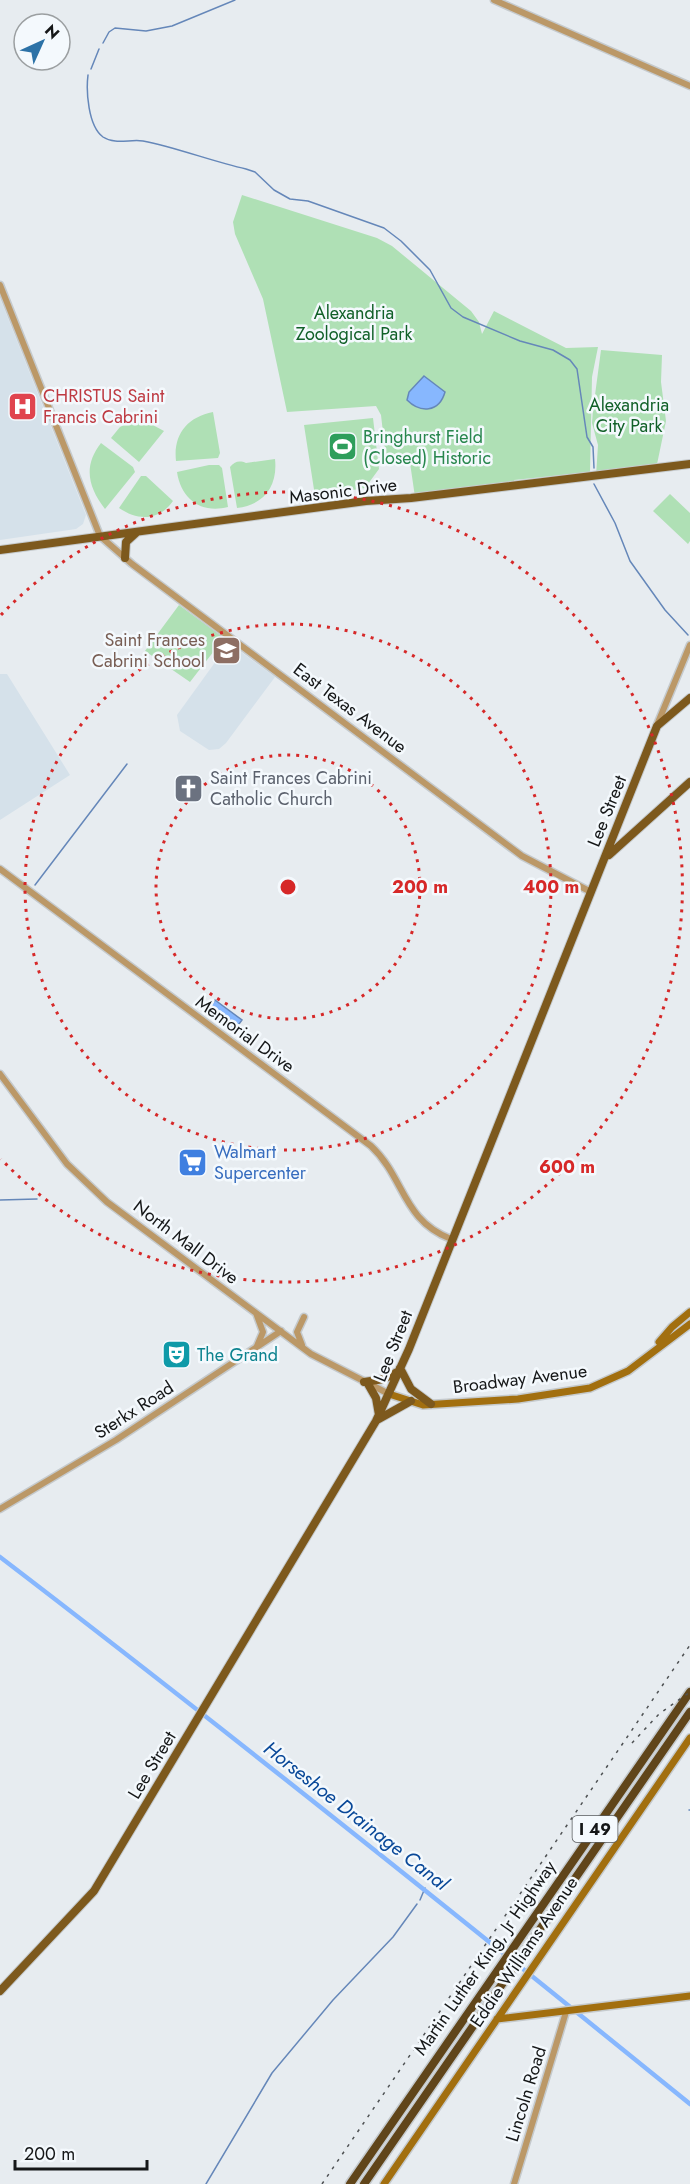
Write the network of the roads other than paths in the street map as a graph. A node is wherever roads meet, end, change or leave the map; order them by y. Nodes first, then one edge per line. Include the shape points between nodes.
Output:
1 (494, 0) edge
2 (690, 86) edge
3 (0, 285) edge
4 (690, 464) edge
5 (137, 532) junction
6 (100, 536) junction
7 (0, 550) edge
8 (125, 558) junction
9 (690, 645) edge
10 (690, 698) edge
11 (657, 726) junction
12 (690, 782) edge
13 (0, 869) edge
14 (596, 880) junction
15 (591, 892) junction
16 (0, 1074) edge
17 (451, 1239) junction
18 (690, 1312) edge
19 (256, 1313) junction
20 (304, 1317) dead end
21 (690, 1324) edge
22 (281, 1331) junction
23 (304, 1348) junction
24 (254, 1350) junction
25 (648, 1356) junction
26 (400, 1370) junction
27 (366, 1383) junction
28 (389, 1394) junction
29 (411, 1401) junction
30 (431, 1404) junction
31 (377, 1418) junction
32 (0, 1509) edge
33 (690, 1692) edge
34 (690, 1712) edge
35 (690, 1738) edge
36 (0, 1991) edge
37 (690, 1996) edge
38 (567, 2012) junction
39 (496, 2019) junction
40 (351, 2184) edge
41 (364, 2184) edge
42 (384, 2184) edge
43 (514, 2184) edge

1 - 2 street
3 - 6 street
4 - 5 main road, Masonic Drive
5 - 6 main road, Masonic Drive
5 - 8 main road via 124,546
6 - 7 main road, Masonic Drive
6 - 8 street, East Texas Avenue
8 - 15 street, East Texas Avenue via 522,856
9 - 11 street, Lee Street
10 - 11 main road
11 - 14 main road, Lee Street
12 - 14 main road via 614,847
13 - 17 street, Memorial Drive via 371,1146 390,1167 413,1213 437,1234
14 - 15 main road, Lee Street
15 - 17 main road, Lee Street
16 - 19 street, North Mall Drive via 84,1182
17 - 26 main road, Lee Street
18 - 25 main road, Broadway Avenue
19 - 22 street, North Mall Drive
19 - 24 street via 263,1332
20 - 23 street via 297,1332
21 - 25 main road, Broadway Avenue
22 - 23 street, North Mall Drive
22 - 24 street, Sterkx Road
23 - 27 street, North Mall Drive
24 - 32 street, Sterkx Road via 116,1440
25 - 30 main road, Broadway Avenue via 628,1371 590,1388 518,1399
26 - 27 main road
26 - 28 main road, Lee Street
26 - 30 main road via 411,1389
27 - 28 street, North Mall Drive
27 - 31 main road via 376,1398
28 - 29 main road, Broadway Avenue
28 - 31 main road, Lee Street
29 - 30 main road, Broadway Avenue
29 - 31 main road
31 - 36 main road, Lee Street via 94,1891
33 - 40 highway, Martin Luther King, Jr Highway / I 49
34 - 41 highway, Martin Luther King, Jr Highway / I 49
35 - 39 main road, Eddie Williams Avenue
37 - 38 main road
38 - 39 main road
38 - 43 street, Lincoln Road
39 - 42 main road, Eddie Williams Avenue

